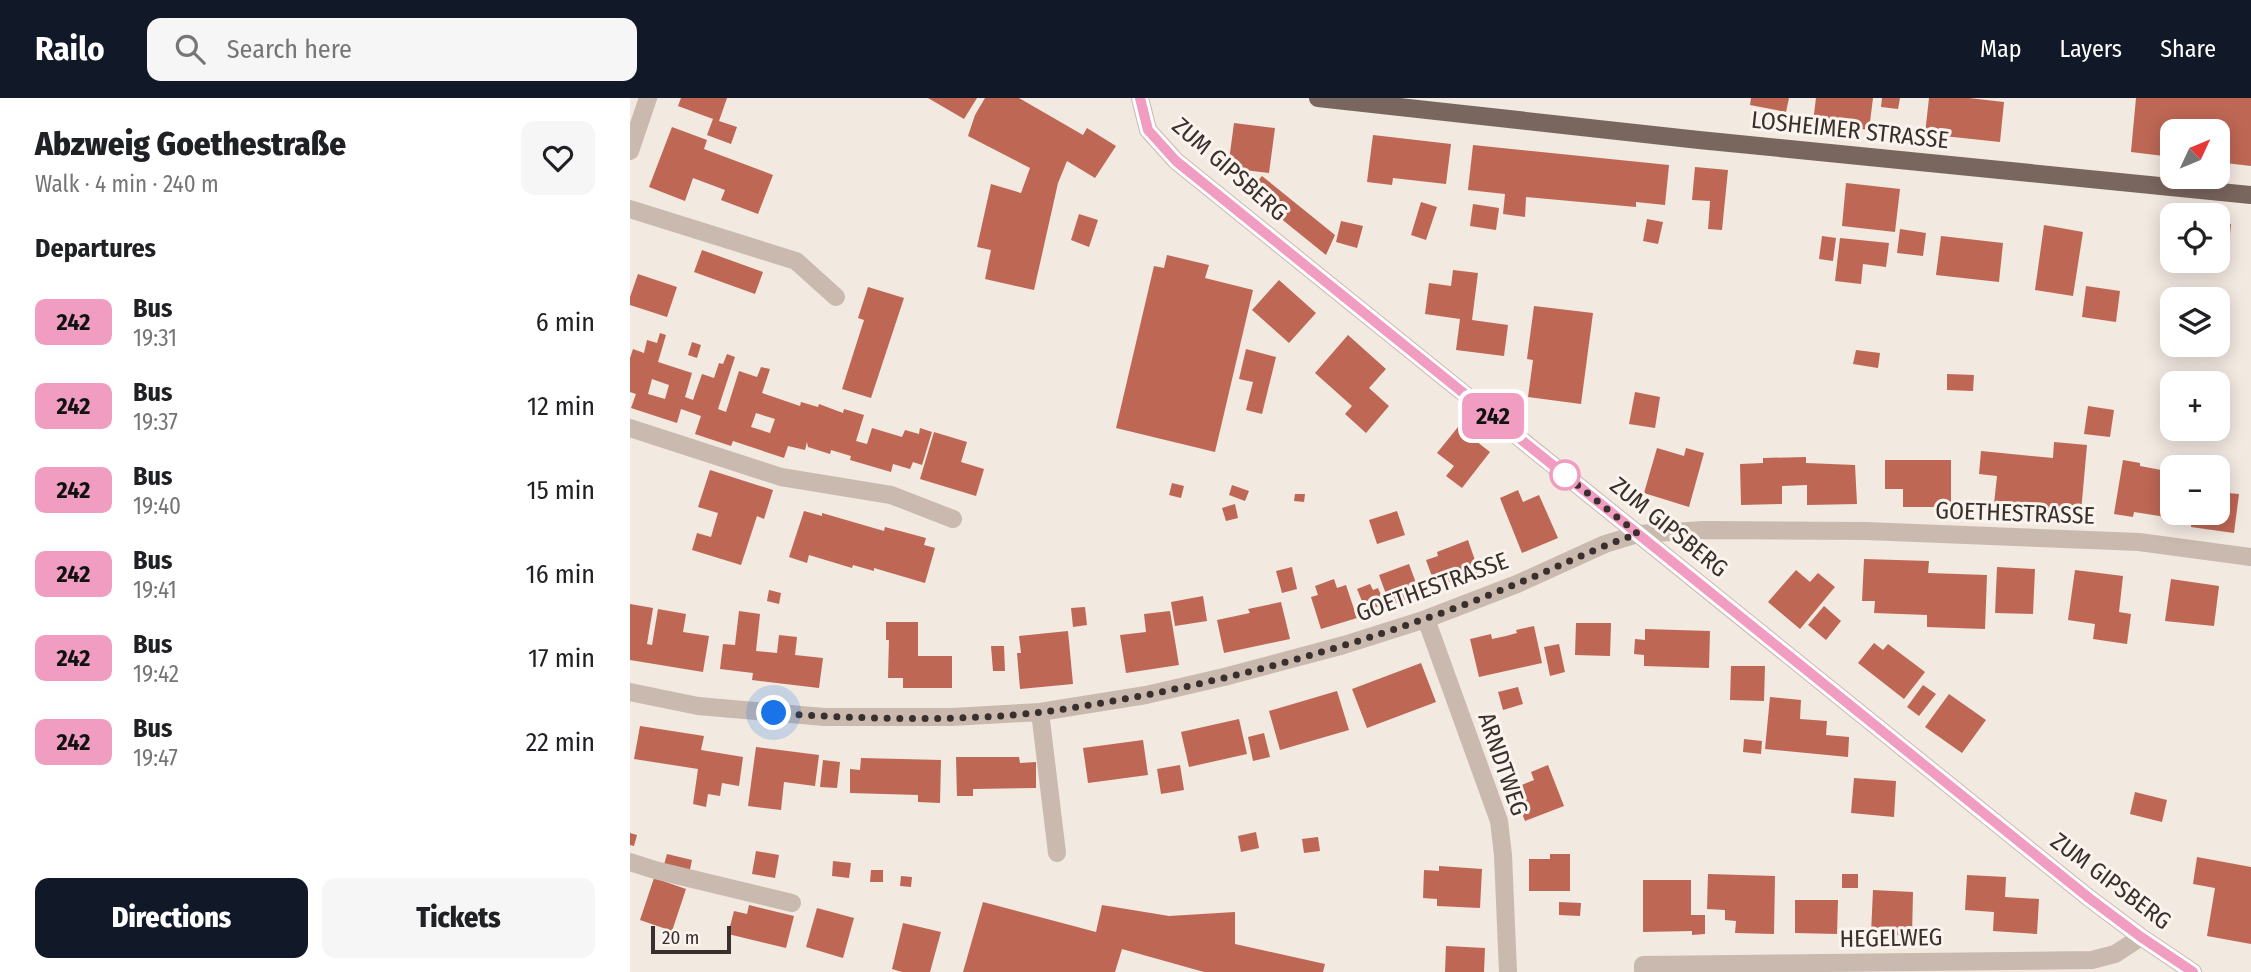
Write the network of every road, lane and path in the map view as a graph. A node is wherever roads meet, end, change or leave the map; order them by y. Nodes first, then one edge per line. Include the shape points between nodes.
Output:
1 (648, 98) edge
2 (1140, 98) edge
3 (1318, 98) edge
4 (630, 151) edge
5 (2251, 195) edge
6 (630, 209) edge
7 (836, 297) dead end
8 (630, 428) edge
9 (953, 519) dead end
10 (1638, 534) junction
11 (2251, 557) edge
12 (1426, 619) junction
13 (630, 692) edge
14 (1041, 712) junction
15 (1057, 853) dead end
16 (630, 862) edge
17 (792, 903) dead end
18 (2141, 937) junction
19 (1508, 972) edge
20 (1643, 972) edge
21 (2193, 972) edge

1 - 4 street
2 - 10 street, ZUM GIPSBERG via 1148,130 1176,161
3 - 5 main road, LOSHEIMER STRASSE
6 - 7 street via 796,261
8 - 9 street via 781,477 891,495
10 - 11 street, GOETHESTRASSE via 1866,531 2139,542
10 - 12 street, GOETHESTRASSE
10 - 18 street, ZUM GIPSBERG
12 - 14 street, GOETHESTRASSE via 1211,680
12 - 19 street, ARNDTWEG via 1499,821
13 - 14 street, GOETHESTRASSE via 698,706 824,717
14 - 15 street
16 - 17 street
18 - 20 street, HEGELWEG via 2115,954 2092,960 1643,965
18 - 21 street, ZUM GIPSBERG

